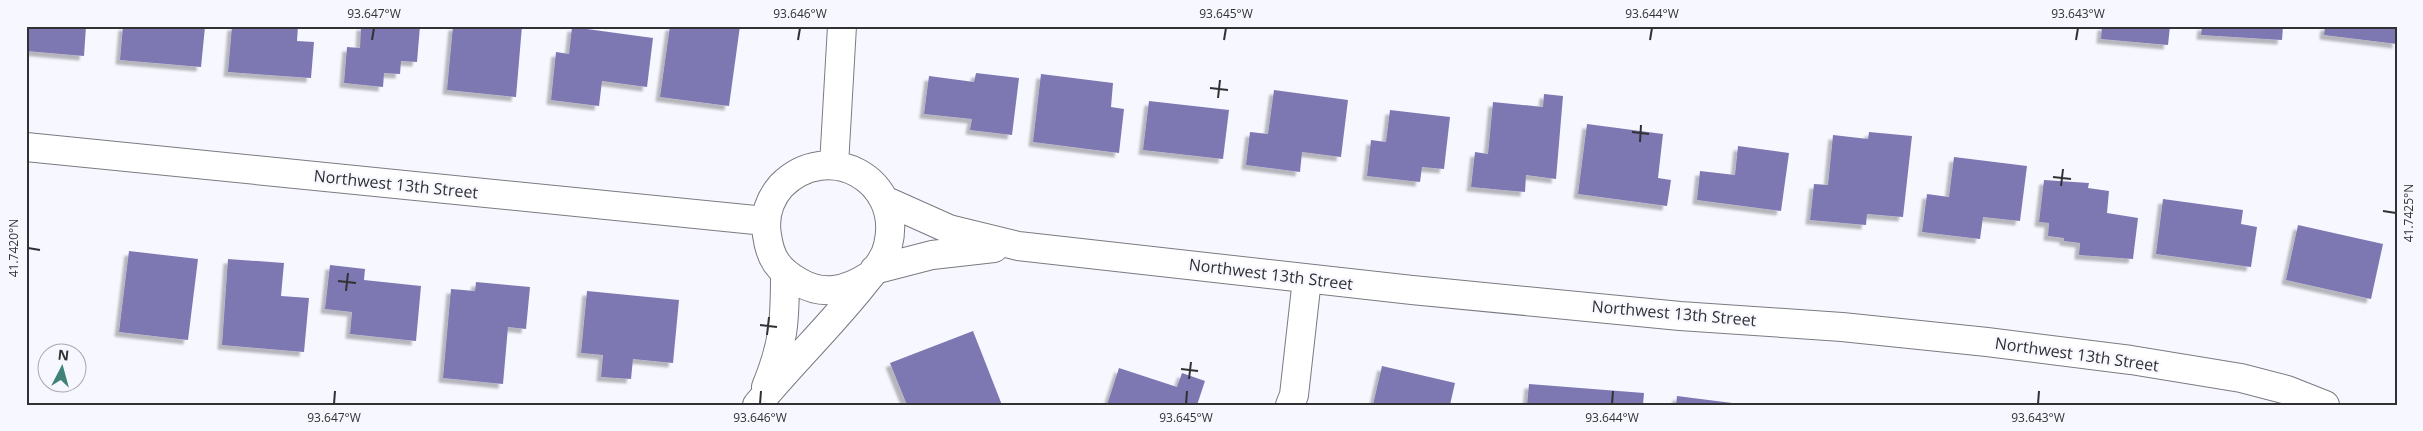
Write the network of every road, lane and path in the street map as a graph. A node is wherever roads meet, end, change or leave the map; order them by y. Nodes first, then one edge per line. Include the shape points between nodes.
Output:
1 (842, 26) edge
2 (26, 147) edge
3 (834, 165) junction
4 (884, 200) junction
5 (765, 220) junction
6 (1018, 246) junction
7 (871, 273) junction
8 (785, 274) junction
9 (1307, 279) junction
10 (759, 402) edge
11 (1290, 405) edge
12 (2325, 405) edge

1 - 3 street
2 - 5 street, Northwest 13th Street
3 - 4 street via 865,176
3 - 5 street via 812,166 793,174 774,195
4 - 6 street, Northwest 13th Street via 949,228
4 - 7 street via 888,205 892,231 886,254
5 - 8 street via 770,253
6 - 7 street, Northwest 13th Street via 932,255
6 - 9 street, Northwest 13th Street
7 - 8 street via 852,287 836,291 811,289
7 - 10 street via 831,324
8 - 10 street via 782,345
9 - 11 street via 1294,395
9 - 12 street, Northwest 13th Street via 1997,343 2241,378 2287,390

